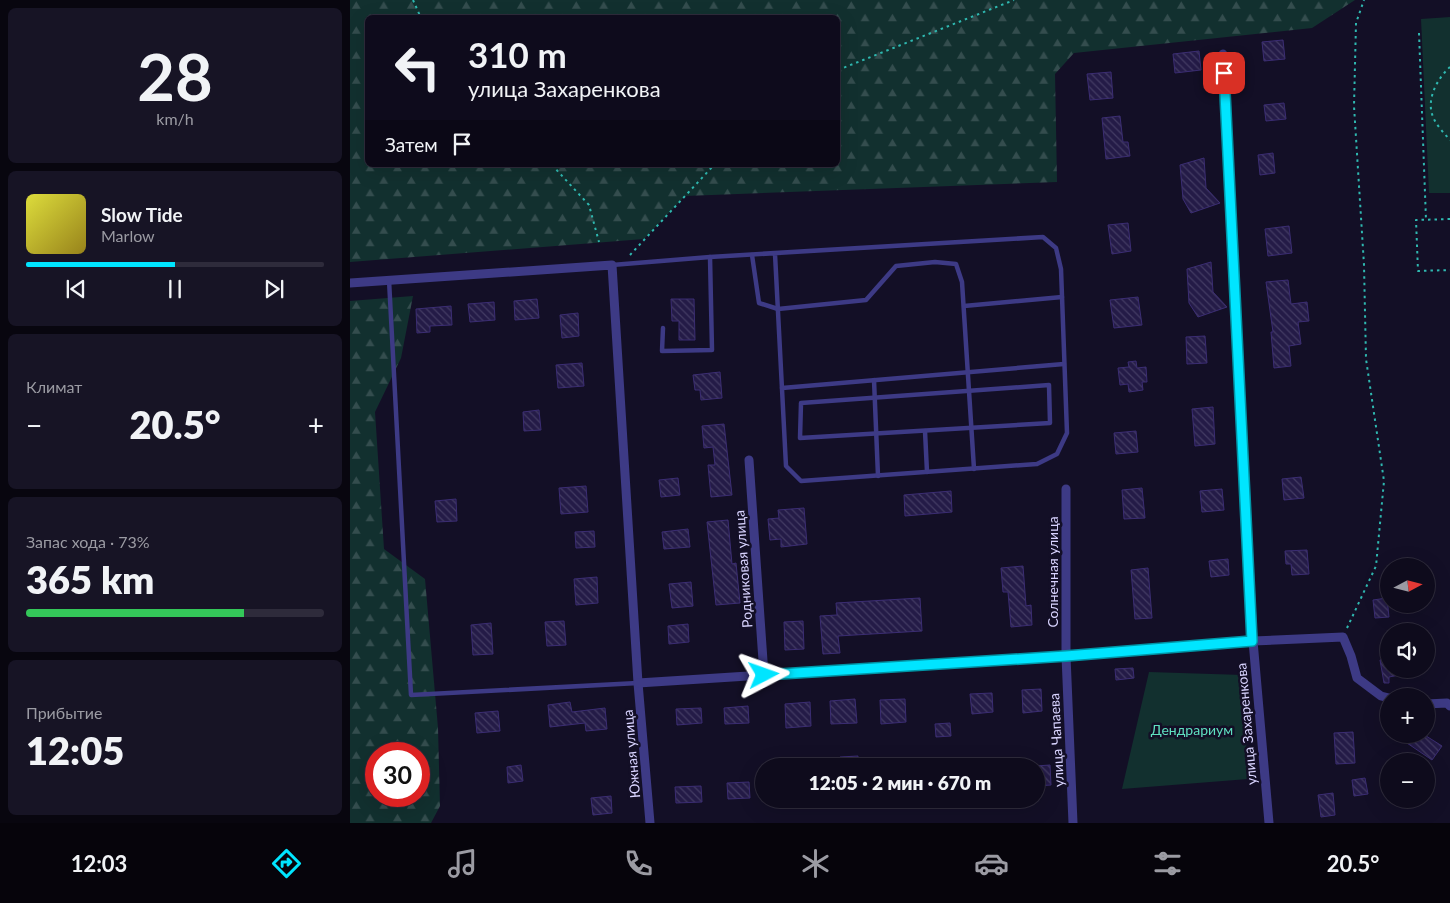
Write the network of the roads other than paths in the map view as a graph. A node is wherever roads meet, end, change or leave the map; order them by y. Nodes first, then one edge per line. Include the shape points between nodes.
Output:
1 (1223, 54) dead end
2 (774, 254) junction
3 (752, 255) junction
4 (710, 257) junction
5 (617, 265) junction
6 (389, 280) junction
7 (350, 283) edge
8 (1062, 297) junction
9 (964, 306) junction
10 (778, 309) junction
11 (663, 328) dead end
12 (1064, 364) junction
13 (968, 372) junction
14 (874, 380) junction
15 (782, 388) junction
16 (970, 390) junction
17 (875, 397) junction
18 (972, 429) junction
19 (926, 431) junction
20 (876, 434) junction
21 (749, 460) dead end
22 (974, 468) junction
23 (927, 472) junction
24 (878, 476) junction
25 (1066, 489) dead end
26 (1252, 641) junction
27 (1066, 656) junction
28 (764, 675) junction
29 (638, 683) junction
30 (1380, 695) edge
31 (1435, 703) edge
32 (1450, 706) edge
33 (650, 823) edge
34 (1073, 823) edge
35 (1269, 823) edge

1 - 26 street, улица Захаренкова
2 - 3 lane
2 - 8 lane via 1043,237 1056,248 1061,268
2 - 10 lane
3 - 4 lane
3 - 10 lane via 759,303
4 - 5 lane
4 - 11 lane via 712,350 662,351
5 - 6 street
5 - 29 street, Южная улица
6 - 7 street
6 - 29 lane via 411,695
8 - 9 lane
8 - 12 lane
9 - 10 lane via 962,282 956,264 935,262 896,266 866,300
9 - 13 lane
10 - 15 lane
12 - 13 lane
12 - 22 lane via 1067,433 1057,454 1037,464
13 - 14 lane
13 - 16 lane
14 - 15 lane
14 - 17 lane
15 - 24 lane via 786,466 801,481
16 - 17 lane
16 - 18 lane
16 - 18 lane via 1049,385 1050,423
17 - 20 lane
17 - 20 lane via 801,403 800,438
18 - 19 lane
18 - 22 lane
19 - 20 lane
19 - 23 lane
20 - 24 lane
21 - 28 street, Родниковая улица
22 - 23 lane
23 - 24 lane
25 - 27 street, Солнечная улица
26 - 27 street
26 - 30 street via 1343,637 1357,678
26 - 35 street, улица Захаренкова
27 - 28 street
27 - 34 street, улица Чапаева
28 - 29 street
29 - 33 street, Южная улица
31 - 32 street via 1447,702

